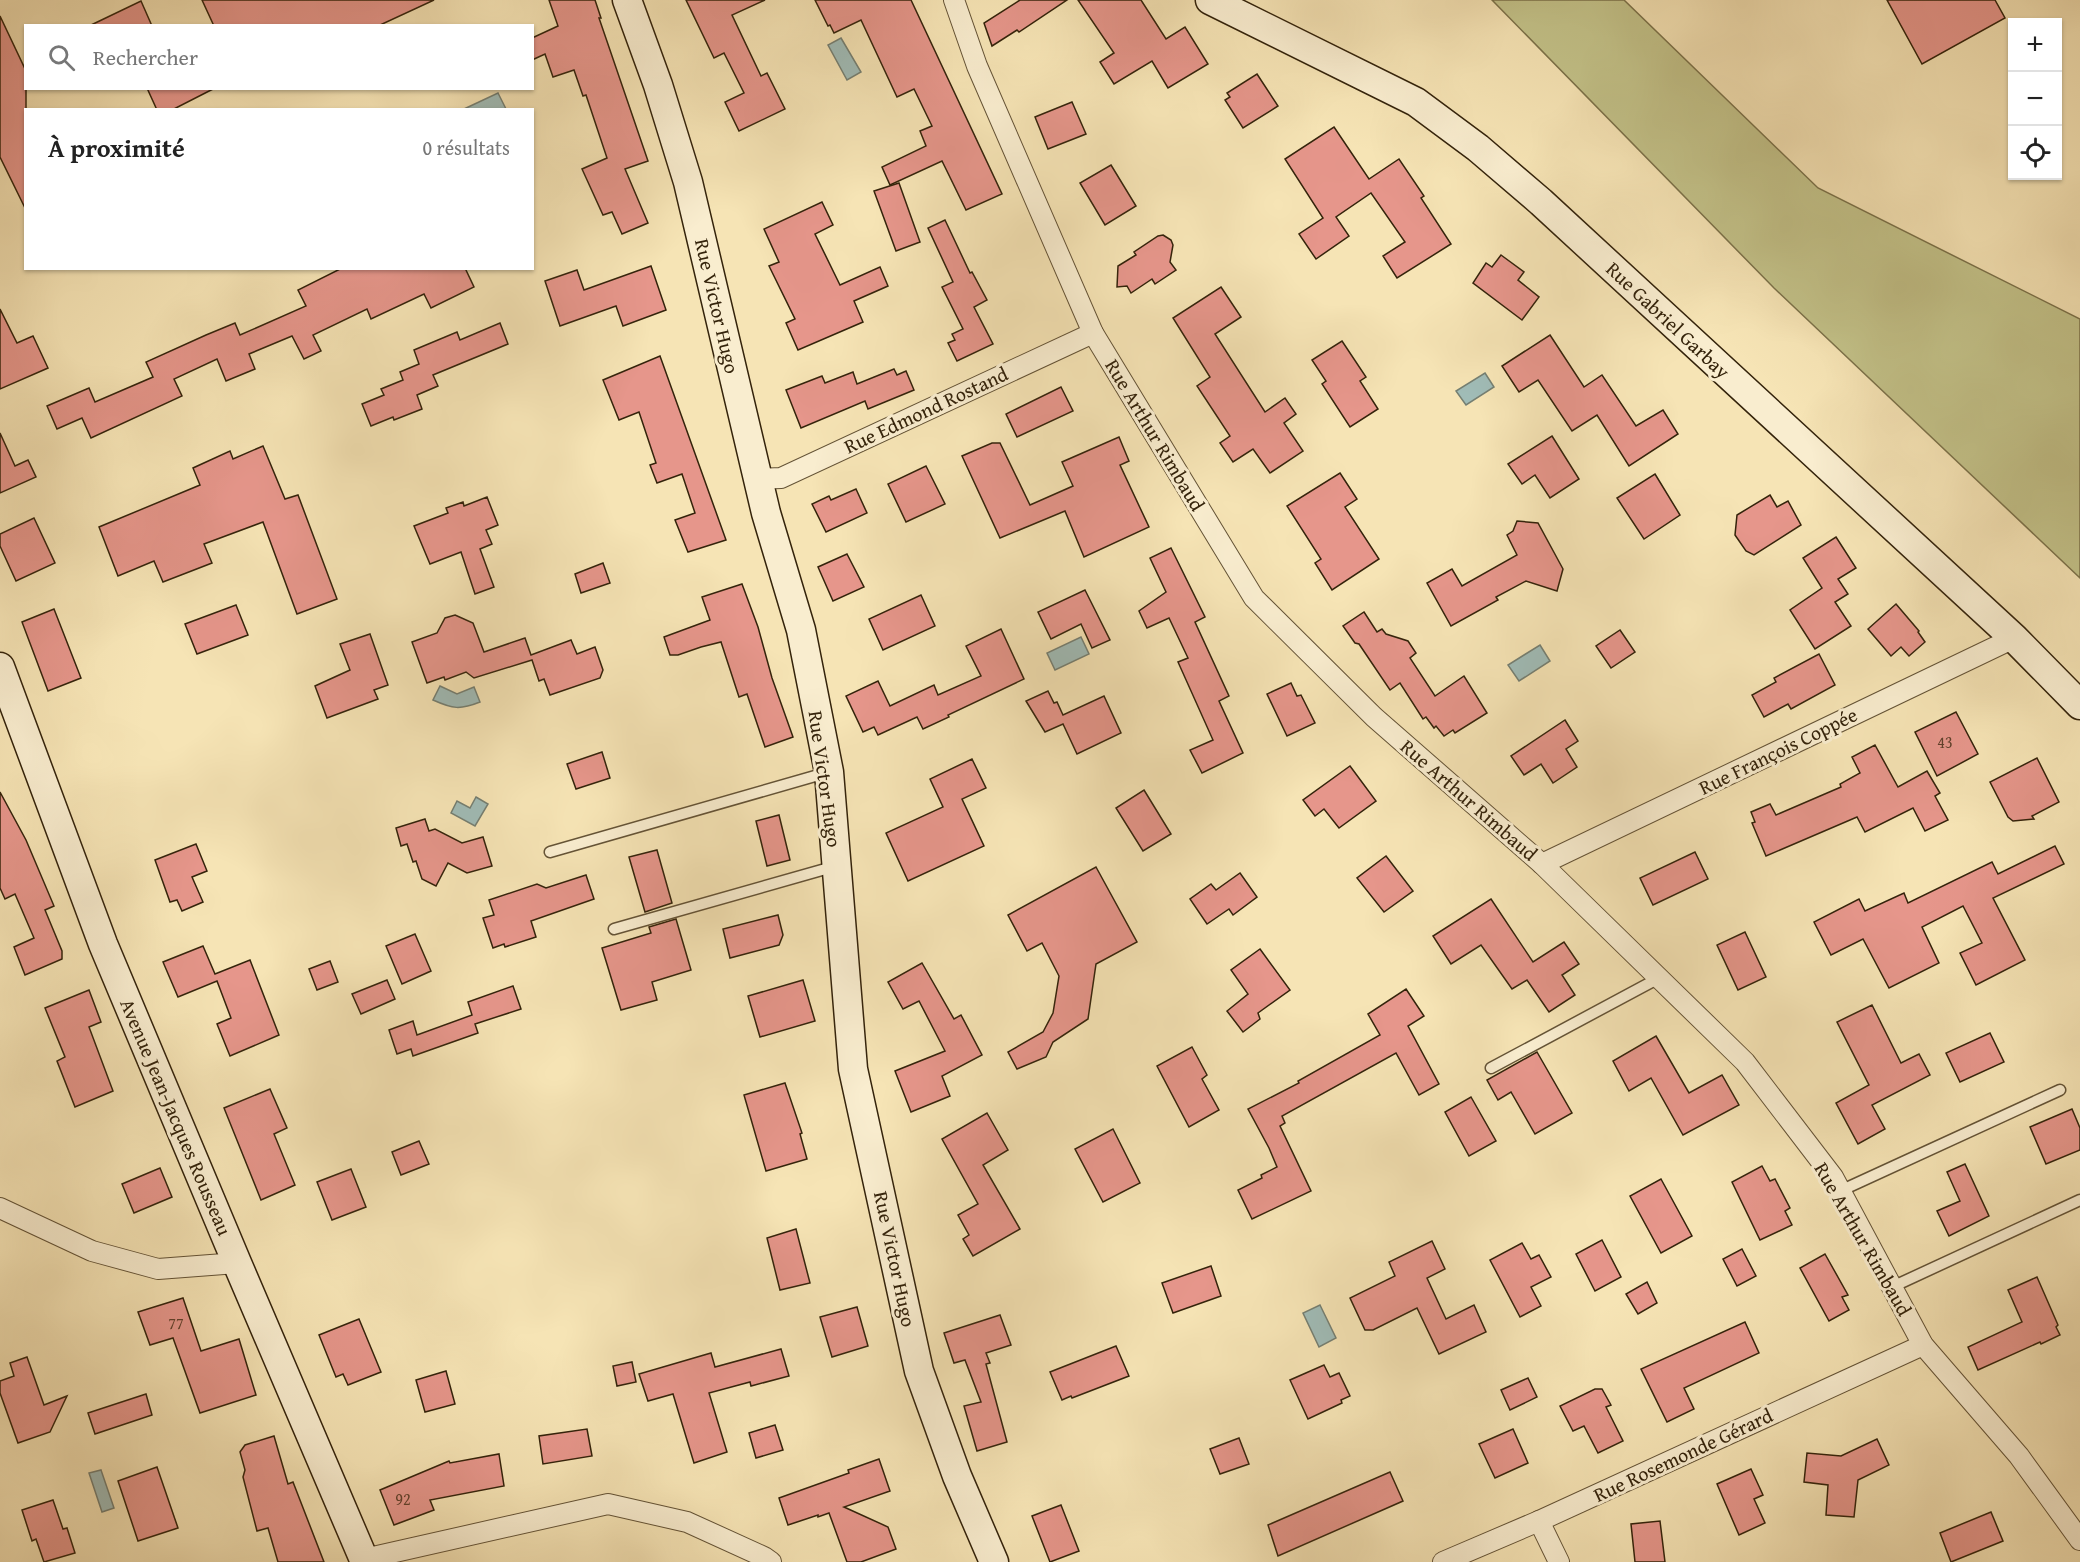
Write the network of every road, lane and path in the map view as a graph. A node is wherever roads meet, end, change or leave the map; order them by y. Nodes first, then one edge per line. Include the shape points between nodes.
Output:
1 (627, 0) edge
2 (954, 0) edge
3 (1210, 0) edge
4 (1093, 333) junction
5 (758, 479) junction
6 (2014, 638) junction
7 (0, 667) edge
8 (2080, 705) edge
9 (829, 772) junction
10 (550, 852) dead end
11 (1542, 864) junction
12 (836, 866) junction
13 (615, 929) dead end
14 (1659, 978) junction
15 (1491, 1068) dead end
16 (2060, 1090) dead end
17 (1840, 1191) junction
18 (2080, 1200) edge
19 (0, 1208) edge
20 (237, 1263) junction
21 (1892, 1287) junction
22 (1923, 1345) junction
23 (1539, 1521) junction
24 (2078, 1533) edge
25 (365, 1561) edge
26 (771, 1562) edge
27 (994, 1562) edge
28 (1443, 1562) edge
29 (1559, 1562) edge

1 - 5 street, Rue Victor Hugo via 688,182
2 - 4 street, Rue Arthur Rimbaud via 977,66
3 - 6 street, Rue Gabriel Garbay via 1416,102 1478,148
4 - 5 street, Rue Edmond Rostand via 781,478
4 - 11 street, Rue Arthur Rimbaud via 1254,598 1374,717
5 - 9 street, Rue Victor Hugo via 801,630
6 - 8 street, Rue Gabriel Garbay
6 - 11 street, Rue François Coppée
7 - 20 street, Avenue Jean-Jacques Rousseau via 103,944
9 - 10 lane
9 - 12 street, Rue Victor Hugo
11 - 14 street, Rue Arthur Rimbaud
12 - 13 lane
12 - 27 street, Rue Victor Hugo via 853,1069 919,1371 957,1476
14 - 15 lane
14 - 17 street, Rue Arthur Rimbaud via 1745,1062
16 - 17 lane
17 - 21 street, Rue Arthur Rimbaud
18 - 21 lane
19 - 20 street via 92,1251 158,1269
20 - 25 street, Avenue Jean-Jacques Rousseau
21 - 22 street, Rue Arthur Rimbaud
22 - 23 street, Rue Rosemonde Gérard
22 - 24 street, Rue Arthur Rimbaud via 2019,1455
23 - 28 street, Rue Rosemonde Gérard
23 - 29 street
25 - 26 street via 608,1504 687,1522

